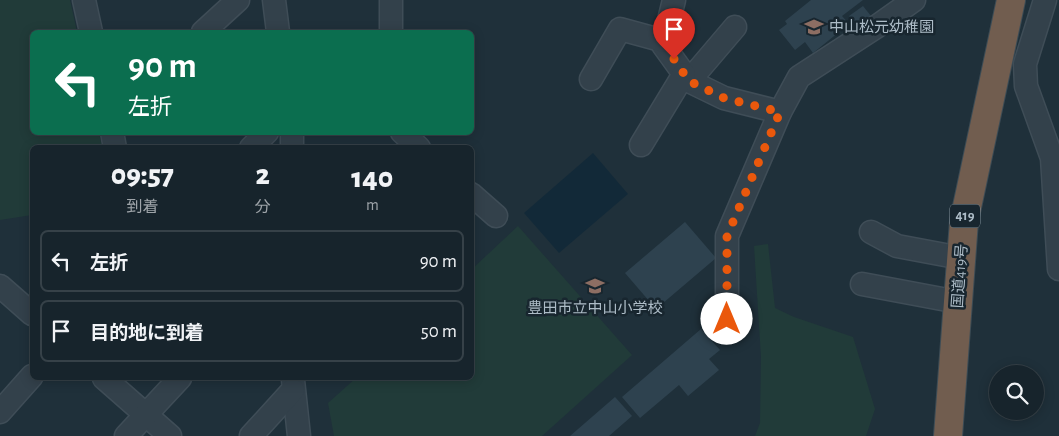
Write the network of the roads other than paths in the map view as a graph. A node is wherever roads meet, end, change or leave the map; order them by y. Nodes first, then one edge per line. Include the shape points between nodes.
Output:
1 (84, 0) edge
2 (238, 0) edge
3 (274, 0) edge
4 (391, 0) edge
5 (674, 0) edge
6 (914, 0) edge
7 (1010, 0) edge
8 (1045, 0) edge
9 (735, 27) dead end
10 (91, 30) edge
11 (205, 30) edge
12 (278, 30) edge
13 (391, 30) edge
14 (664, 41) junction
15 (687, 77) junction
16 (591, 79) dead end
17 (780, 112) junction
18 (264, 135) edge
19 (405, 135) edge
20 (254, 145) edge
21 (416, 145) edge
22 (641, 146) dead end
23 (474, 197) edge
24 (496, 216) dead end
25 (871, 232) dead end
26 (961, 258) junction
27 (1059, 269) edge
28 (862, 284) dead end
29 (0, 286) edge
30 (958, 302) junction
31 (30, 312) edge
32 (727, 319) dead end
33 (30, 378) edge
34 (106, 380) edge
35 (178, 380) edge
36 (293, 384) edge
37 (0, 412) edge
38 (146, 414) junction
39 (126, 436) edge
40 (170, 436) edge
41 (251, 436) edge
42 (299, 436) edge
43 (948, 436) edge

1 - 10 street
2 - 11 street
3 - 12 street
4 - 13 street
5 - 14 street
6 - 17 street via 800,76
7 - 26 highway, 国道419号 / 419 via 964,222
8 - 27 street via 1025,64 1025,74 1026,86 1052,158
9 - 15 street
14 - 15 street via 663,45
14 - 16 street via 620,29
15 - 17 street via 724,98
15 - 22 street
17 - 32 street via 727,236
18 - 20 street
19 - 21 street
23 - 24 street
25 - 26 street via 897,246
26 - 30 highway, 国道419号 / 419
28 - 30 street
29 - 31 street
30 - 43 highway, 国道419号 / 419
33 - 37 street
34 - 38 street
35 - 38 street
36 - 41 street
36 - 42 street
38 - 39 street
38 - 40 street

